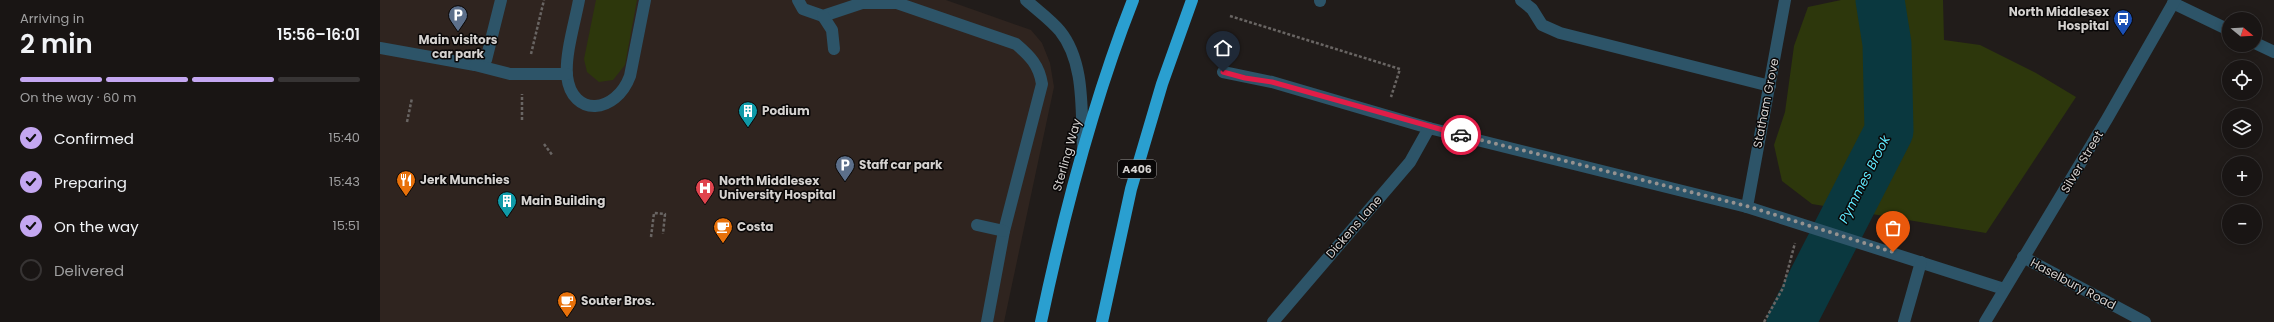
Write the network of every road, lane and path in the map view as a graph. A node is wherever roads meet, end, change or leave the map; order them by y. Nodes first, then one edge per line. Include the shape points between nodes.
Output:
1 (501, 0) edge
2 (579, 0) edge
3 (645, 0) edge
4 (798, 0) edge
5 (1026, 0) edge
6 (1133, 0) edge
7 (1192, 0) edge
8 (1521, 0) edge
9 (1785, 0) edge
10 (2174, 2) edge
11 (823, 16) junction
12 (1230, 16) dead end
13 (2222, 26) edge
14 (2262, 46) edge
15 (380, 48) edge
16 (834, 49) dead end
17 (2274, 52) edge
18 (475, 65) junction
19 (1223, 72) dead end
20 (567, 74) junction
21 (1395, 86) dead end
22 (1770, 86) junction
23 (412, 98) dead end
24 (407, 122) dead end
25 (1429, 128) junction
26 (544, 144) dead end
27 (1083, 148) junction
28 (553, 156) dead end
29 (1747, 206) junction
30 (977, 225) dead end
31 (1004, 231) junction
32 (663, 234) dead end
33 (651, 237) dead end
34 (1797, 237) dead end
35 (2023, 258) junction
36 (1921, 262) junction
37 (2004, 289) junction
38 (987, 322) edge
39 (1041, 322) edge
40 (1102, 322) edge
41 (1273, 322) edge
42 (1764, 322) edge
43 (1904, 322) edge
44 (1985, 322) edge
45 (2145, 322) edge

1 - 18 street via 486,60
2 - 20 street
3 - 20 street via 630,76 621,95 609,104 585,104 570,89
4 - 11 street via 803,9
5 - 27 street via 1060,31 1069,46 1077,69
6 - 27 highway, Sterling Way
7 - 40 highway, A406 via 1162,84 1131,189
8 - 22 street via 1532,9 1542,25 1560,33
9 - 22 street, Statham Grove
10 - 13 street
10 - 35 street, Silver Street
11 - 16 street via 832,30
11 - 31 street via 862,3 897,3 1016,44 1030,56 1040,71 1042,84
12 - 21 path via 1400,69
14 - 17 street
15 - 18 street
18 - 20 street via 510,74
19 - 25 street via 1272,82
22 - 29 street, Statham Grove
23 - 24 path
25 - 29 street
25 - 41 street, Dickens Lane via 1410,162
26 - 28 path
27 - 39 highway, Sterling Way
29 - 36 street
30 - 31 street
31 - 38 street
32 - 33 path via 665,214 654,213
34 - 42 path via 1783,288
35 - 37 street, Silver Street
35 - 45 street, Haselbury Road
36 - 37 street
36 - 43 street
37 - 44 street, Silver Street

